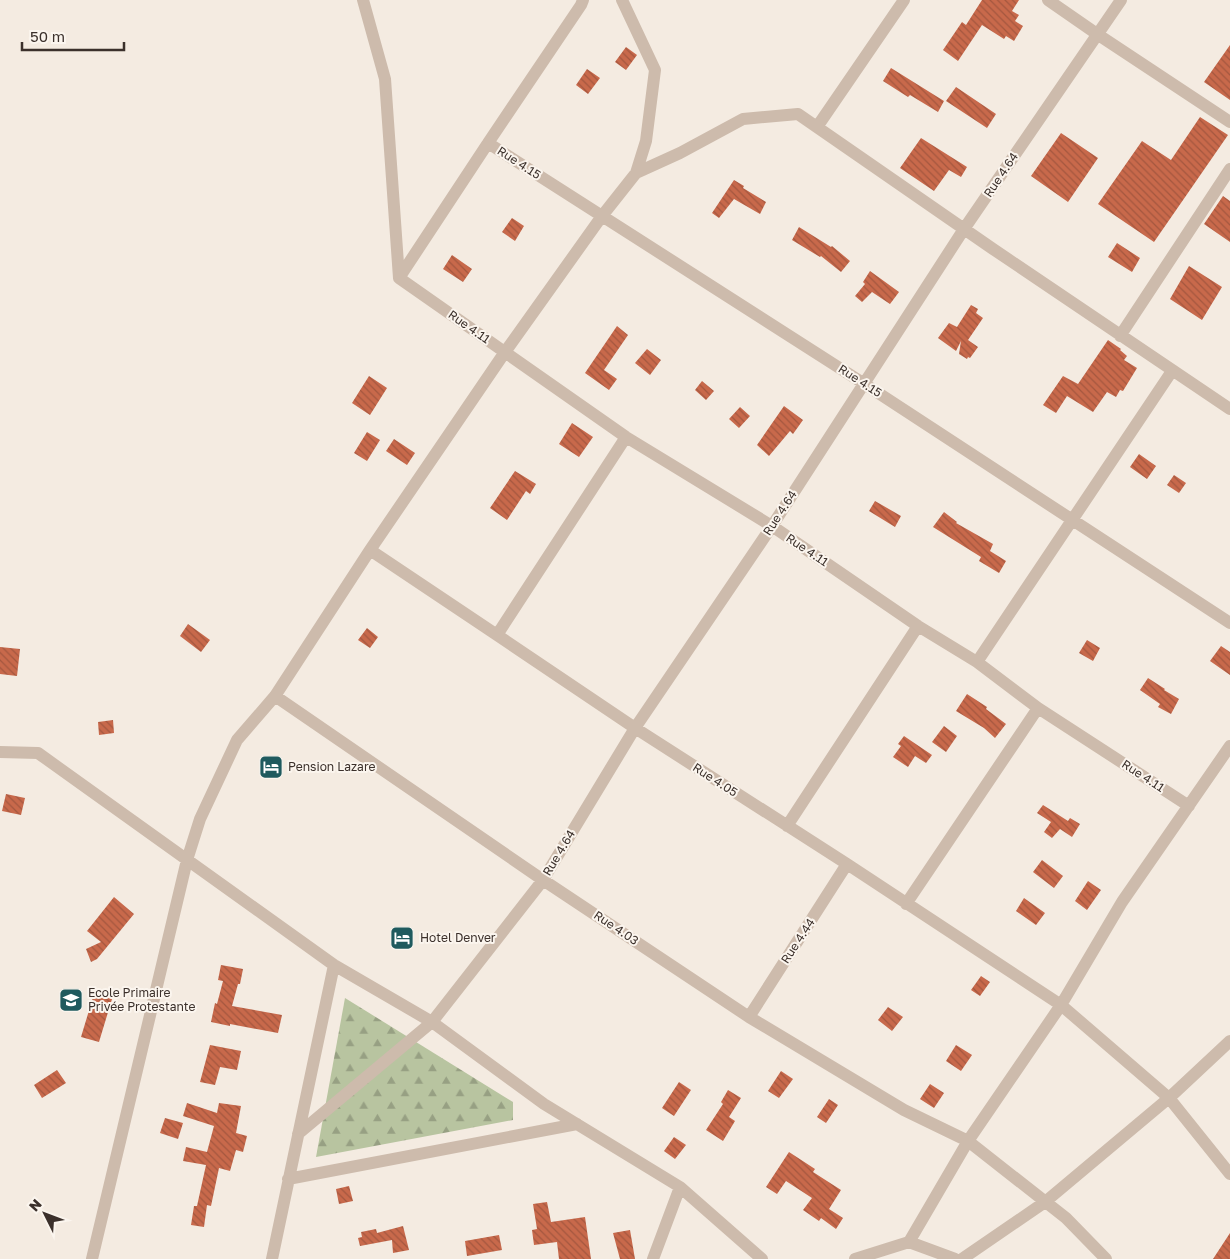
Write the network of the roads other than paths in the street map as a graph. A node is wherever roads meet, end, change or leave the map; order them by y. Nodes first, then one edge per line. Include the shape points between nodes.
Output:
1 (363, 0) edge
2 (583, 0) edge
3 (622, 0) edge
4 (904, 0) edge
5 (1048, 0) edge
6 (1121, 0) edge
7 (1096, 34) junction
8 (1230, 122) edge
9 (817, 127) junction
10 (488, 143) junction
11 (1230, 169) edge
12 (636, 173) junction
13 (602, 216) junction
14 (964, 229) junction
15 (399, 278) junction
16 (1120, 336) junction
17 (504, 352) junction
18 (1172, 371) junction
19 (863, 383) junction
20 (1230, 409) edge
21 (626, 437) junction
22 (1072, 520) junction
23 (772, 526) junction
24 (370, 550) junction
25 (1230, 624) edge
26 (918, 626) junction
27 (497, 634) junction
28 (977, 662) junction
29 (275, 696) junction
30 (1038, 708) junction
31 (635, 728) junction
32 (1230, 746) edge
33 (0, 752) edge
34 (1189, 806) junction
35 (787, 826) junction
36 (187, 860) junction
37 (847, 864) junction
38 (543, 880) junction
39 (906, 904) junction
40 (334, 965) junction
41 (1062, 1006) junction
42 (749, 1017) junction
43 (432, 1022) junction
44 (1230, 1041) edge
45 (1169, 1098) junction
46 (577, 1124) junction
47 (298, 1134) junction
48 (968, 1141) junction
49 (1230, 1174) edge
50 (288, 1179) junction
51 (680, 1187) junction
52 (1045, 1202) junction
53 (909, 1242) junction
54 (92, 1259) edge
55 (272, 1259) edge
56 (653, 1259) edge
57 (762, 1259) edge
58 (855, 1259) edge
59 (955, 1259) edge
60 (962, 1259) edge
61 (1106, 1259) edge

1 - 15 street via 386,79
2 - 10 street
3 - 12 street via 656,70 646,141
4 - 9 street
5 - 7 street
6 - 7 street, Rue 4.64
7 - 8 street
7 - 14 street, Rue 4.64
9 - 12 street via 798,114 743,119
9 - 14 street
10 - 13 street, Rue 4.15
10 - 15 street
11 - 16 street
12 - 13 street
13 - 17 street
13 - 19 street, Rue 4.15
14 - 16 street
14 - 19 street, Rue 4.64
15 - 17 street, Rue 4.11
16 - 18 street
17 - 21 street, Rue 4.11
17 - 24 street
18 - 20 street
18 - 22 street
19 - 22 street, Rue 4.15
19 - 23 street, Rue 4.64
21 - 23 street, Rue 4.11
21 - 27 street
22 - 25 street, Rue 4.15
22 - 28 street
23 - 26 street, Rue 4.11
23 - 31 street, Rue 4.64
24 - 27 street, Rue 4.05
24 - 29 street
26 - 28 street, Rue 4.11
26 - 35 street
27 - 31 street, Rue 4.05
28 - 30 street, Rue 4.11
29 - 36 street via 237,740 200,819
29 - 38 street, Rue 4.03
30 - 34 street, Rue 4.11
30 - 39 street
31 - 35 street, Rue 4.05
31 - 38 street, Rue 4.64
32 - 34 street
33 - 36 street via 38,753
34 - 41 street via 1122,902
35 - 37 street, Rue 4.05
36 - 40 street
36 - 54 street
37 - 39 street, Rue 4.05
37 - 42 street, Rue 4.44
38 - 42 street, Rue 4.03
38 - 43 street, Rue 4.64
39 - 41 street, Rue 4.05
40 - 43 street
40 - 47 street
41 - 45 street, Rue 4.05
41 - 48 street
42 - 48 street, Rue 4.03 via 904,1110
43 - 46 street via 544,1104
43 - 47 street, Rue 4.64
44 - 45 street
45 - 49 street, Rue 4.05
45 - 52 street
46 - 50 street
46 - 51 street
47 - 50 street
48 - 52 street, Rue 4.03
48 - 53 street
50 - 55 street
51 - 56 street
51 - 57 street
52 - 60 street
52 - 61 street, Rue 4.03 via 1066,1218
53 - 58 street
53 - 59 street

